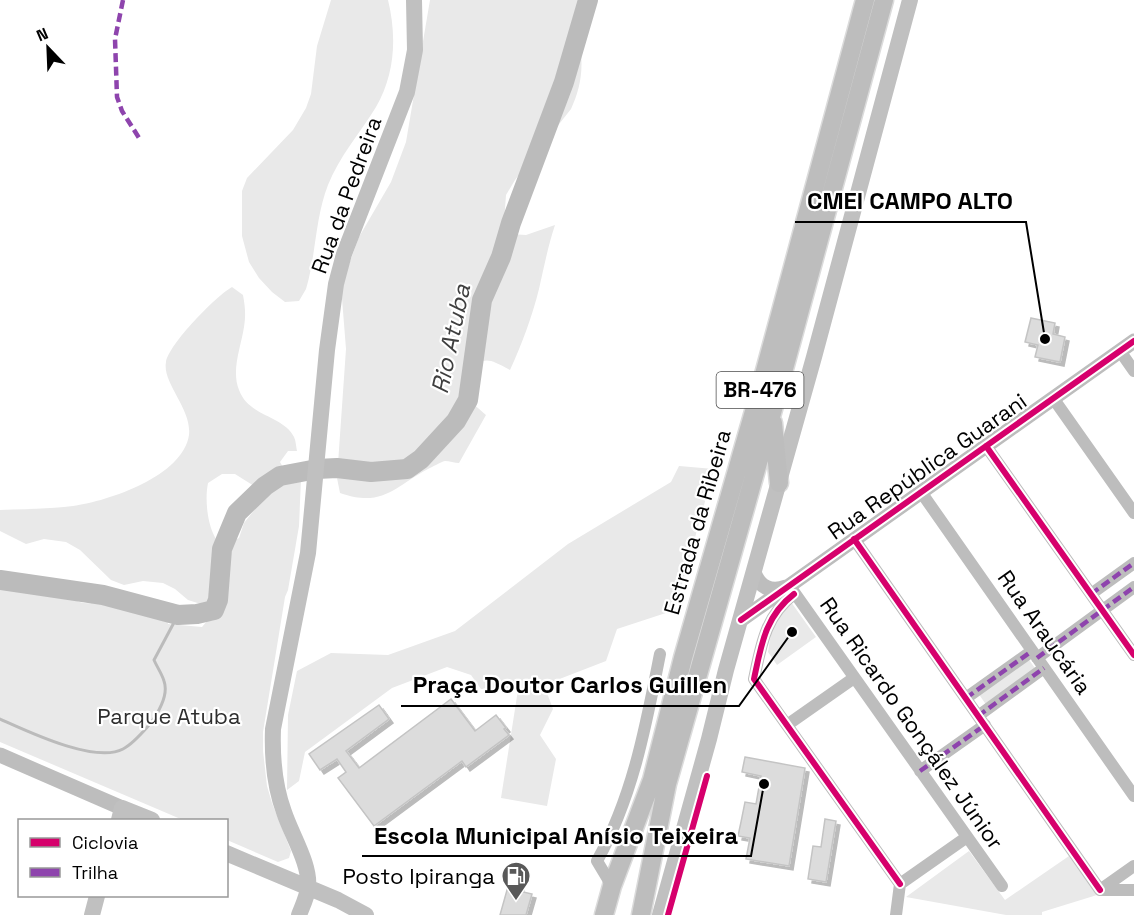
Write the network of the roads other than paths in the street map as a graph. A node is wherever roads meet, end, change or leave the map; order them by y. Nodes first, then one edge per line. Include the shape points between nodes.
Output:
1 (414, 0) edge
2 (865, 0) edge
3 (884, 0) edge
4 (910, 0) edge
5 (1134, 341) edge
6 (1120, 351) junction
7 (1134, 371) edge
8 (1053, 398) junction
9 (772, 413) junction
10 (986, 446) junction
11 (778, 483) junction
12 (921, 492) junction
13 (1134, 513) edge
14 (854, 539) junction
15 (1134, 563) edge
16 (754, 572) junction
17 (1134, 587) edge
18 (791, 590) junction
19 (1091, 594) junction
20 (1102, 610) junction
21 (741, 620) junction
22 (660, 654) dead end
23 (1134, 655) edge
24 (1038, 659) junction
25 (854, 678) junction
26 (966, 698) junction
27 (981, 721) junction
28 (787, 725) junction
29 (0, 755) edge
30 (920, 771) junction
31 (1134, 796) edge
32 (121, 814) edge
33 (147, 819) edge
34 (967, 837) junction
35 (228, 854) edge
36 (1134, 866) edge
37 (900, 884) junction
38 (1002, 885) dead end
39 (612, 886) junction
40 (308, 888) junction
41 (1100, 890) junction
42 (1134, 890) edge
43 (97, 897) edge
44 (92, 915) edge
45 (300, 915) edge
46 (366, 915) edge
47 (604, 915) edge
48 (641, 915) edge
49 (660, 915) edge
50 (896, 915) edge

1 - 40 main road, Rua da Pedreira via 415,50 407,92 336,284 305,573 276,710 273,766 279,798 304,862
2 - 39 main road, Estrada da Ribeira / BR-476 via 652,780
3 - 9 main road, Estrada da Ribeira / BR-476
4 - 11 main road
5 - 6 street, Rua República Guarani
6 - 7 street
6 - 8 street, Rua República Guarani
8 - 10 street, Rua República Guarani
8 - 13 street
9 - 11 main road
9 - 48 main road, Estrada da Ribeira / BR-476 via 667,784
10 - 12 street, Rua República Guarani
10 - 19 street
11 - 16 main road
12 - 14 street, Rua República Guarani
12 - 24 street, Rua Araucária
14 - 18 street, Rua República Guarani
14 - 26 street
15 - 19 street
16 - 18 street via 768,589
16 - 21 main road
17 - 20 street
18 - 21 street, Rua República Guarani
18 - 25 street, Rua Ricardo Gonçález Júnior
18 - 28 street via 766,629 754,679
19 - 20 street
20 - 23 street
20 - 24 street
21 - 49 main road
22 - 39 street via 632,779 617,823 597,861
24 - 26 street
24 - 27 street
24 - 31 street, Rua Araucária
25 - 28 street
25 - 30 street, Rua Ricardo Gonçález Júnior
26 - 27 street
27 - 30 street
27 - 41 street
28 - 37 street
29 - 32 street
30 - 34 street, Rua Ricardo Gonçález Júnior
32 - 33 main road
34 - 37 street
34 - 38 street, Rua Ricardo Gonçález Júnior
35 - 40 main road
36 - 41 street
37 - 50 street
39 - 47 main road, Estrada da Ribeira
40 - 45 main road
40 - 46 main road
41 - 42 street
43 - 44 main road

